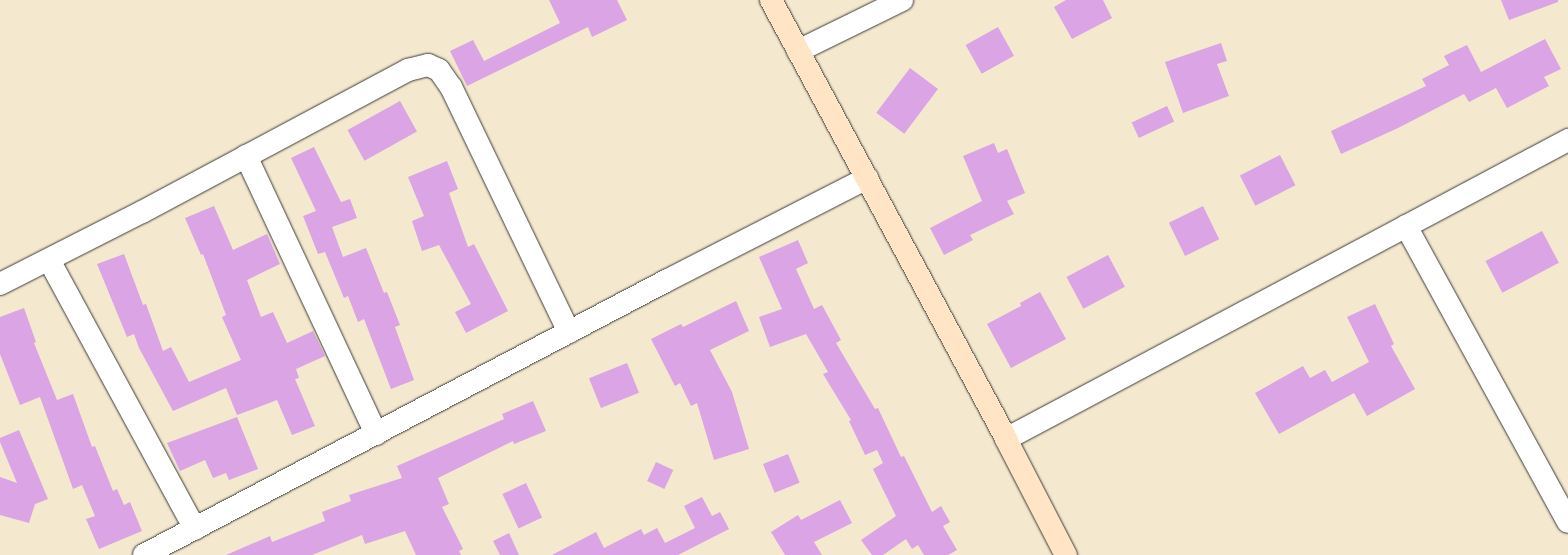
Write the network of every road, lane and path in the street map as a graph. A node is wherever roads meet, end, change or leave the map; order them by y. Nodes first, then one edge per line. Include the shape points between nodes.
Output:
1 (771, 0) edge
2 (902, 0) edge
3 (798, 51) junction
4 (1568, 140) edge
5 (246, 156) junction
6 (867, 178) junction
7 (1406, 226) junction
8 (49, 260) junction
9 (0, 284) edge
10 (569, 332) junction
11 (376, 434) junction
12 (1006, 440) junction
13 (1568, 522) edge
14 (195, 529) junction
15 (144, 555) edge
16 (1066, 555) edge

1 - 3 main road
2 - 3 street
3 - 6 main road
4 - 7 street
5 - 8 street
5 - 10 street via 408,70 428,65 439,70 451,87
5 - 11 street
6 - 10 street
6 - 12 main road
7 - 12 street
7 - 13 street
8 - 9 street
8 - 14 street
10 - 11 street
11 - 14 street
12 - 16 main road
14 - 15 street

